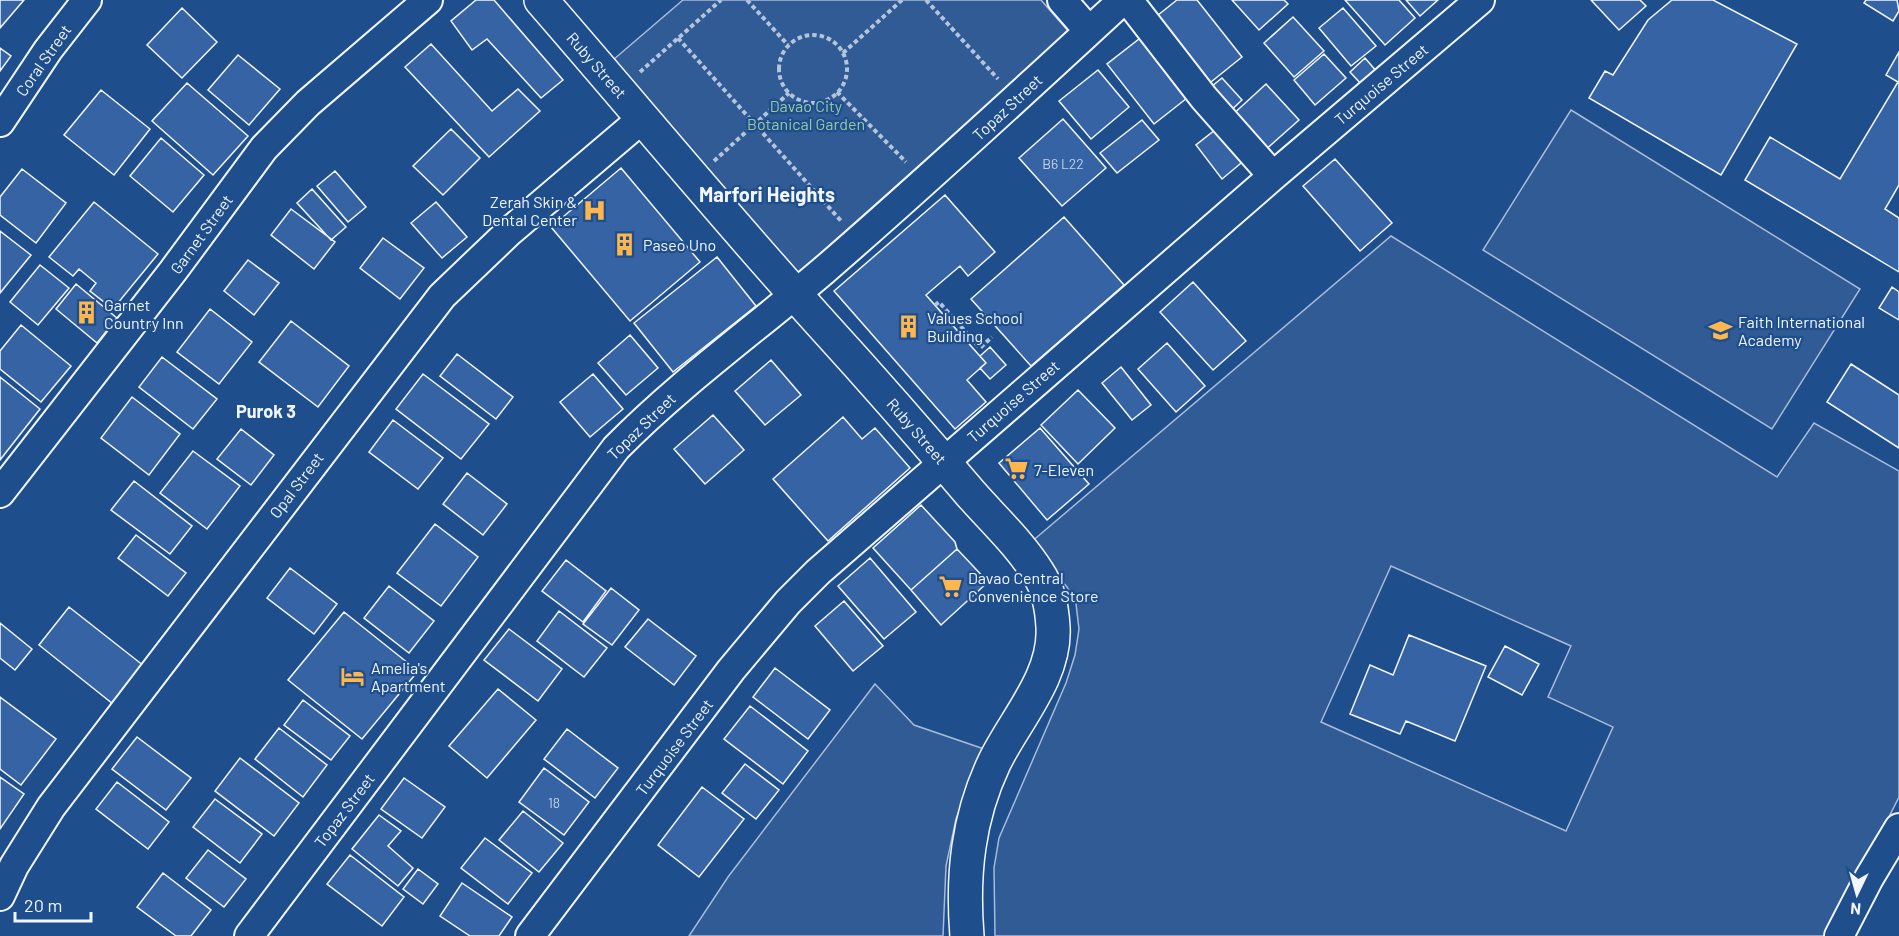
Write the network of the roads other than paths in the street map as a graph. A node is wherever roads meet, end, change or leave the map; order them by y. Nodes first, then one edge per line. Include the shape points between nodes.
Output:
1 (87, 0) edge
2 (428, 0) edge
3 (541, 0) edge
4 (1062, 0) edge
5 (1123, 0) edge
6 (1128, 0) edge
7 (1480, 0) edge
8 (1089, 32) junction
9 (643, 118) junction
10 (0, 122) edge
11 (1273, 176) junction
12 (795, 295) junction
13 (943, 461) junction
14 (0, 493) edge
15 (1899, 828) edge
16 (0, 896) edge
17 (249, 936) edge
18 (530, 936) edge
19 (967, 936) edge
20 (1839, 936) edge

1 - 10 street, Coral Street
2 - 14 street, Garnet Street via 308,103 264,148
3 - 9 main road, Ruby Street
4 - 8 street
5 - 8 street, Topaz Street
6 - 11 street via 1204,98
7 - 11 street, Turquoise Street
8 - 12 street, Topaz Street
9 - 12 main road, Ruby Street
9 - 16 street, Opal Street via 510,231 442,297 51,807
11 - 13 street, Turquoise Street
12 - 13 main road, Ruby Street
12 - 17 street, Topaz Street via 650,414 616,448
13 - 18 street, Turquoise Street via 781,610 731,670
13 - 19 main road, Ruby Street via 1039,573 1046,588 1053,632 1051,651 1036,689 995,761 978,802 966,864
15 - 20 street

